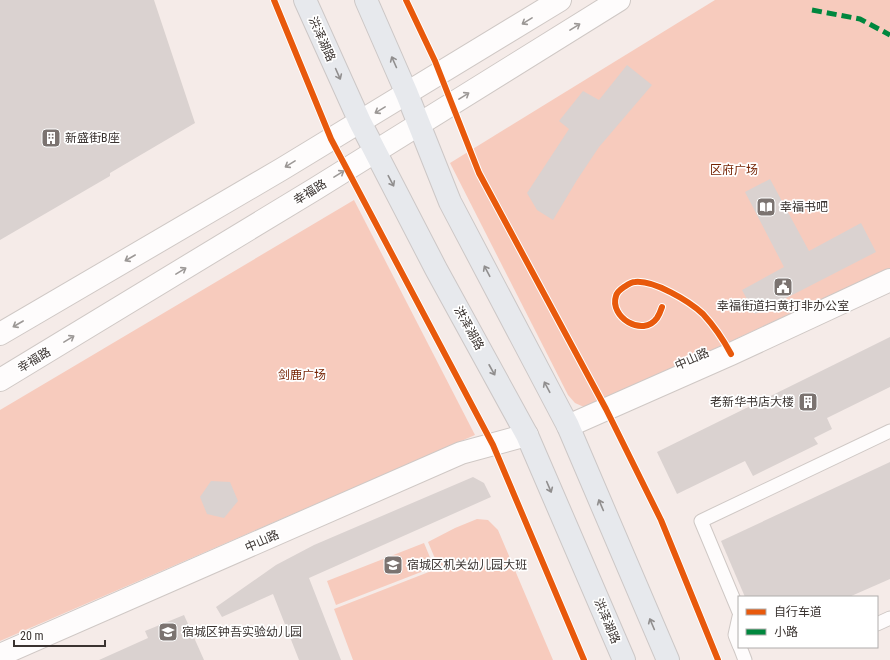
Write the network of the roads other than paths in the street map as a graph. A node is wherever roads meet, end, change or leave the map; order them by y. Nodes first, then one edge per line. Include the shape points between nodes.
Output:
1 (305, 0) edge
2 (366, 0) edge
3 (560, 0) edge
4 (619, 0) edge
5 (407, 94) junction
6 (360, 122) junction
7 (419, 124) junction
8 (375, 152) junction
9 (890, 280) edge
10 (0, 334) edge
11 (0, 380) edge
12 (568, 426) junction
13 (890, 431) edge
14 (527, 435) junction
15 (738, 610) edge
16 (890, 618) edge
17 (738, 622) edge
18 (878, 624) edge
19 (738, 643) edge
20 (740, 648) edge
21 (0, 655) edge
22 (624, 660) edge
23 (668, 660) edge
24 (745, 660) edge

1 -> 6 main road, 洪泽湖路
5 -> 2 main road
3 -> 5 main road
7 -> 4 main road, 幸福路
5 -> 6 main road
5 - 7 main road
6 - 8 main road, 洪泽湖路
6 -> 10 main road
7 - 8 main road, 幸福路
12 -> 7 main road via 450,202
11 -> 8 main road, 幸福路
8 -> 14 main road, 洪泽湖路
9 - 12 main road, 中山路
23 -> 12 main road
13 - 15 lane via 701,521
14 - 21 main road, 中山路 via 461,453
14 -> 22 main road, 洪泽湖路
16 - 18 lane
17 - 19 lane via 735,635
20 - 24 lane

